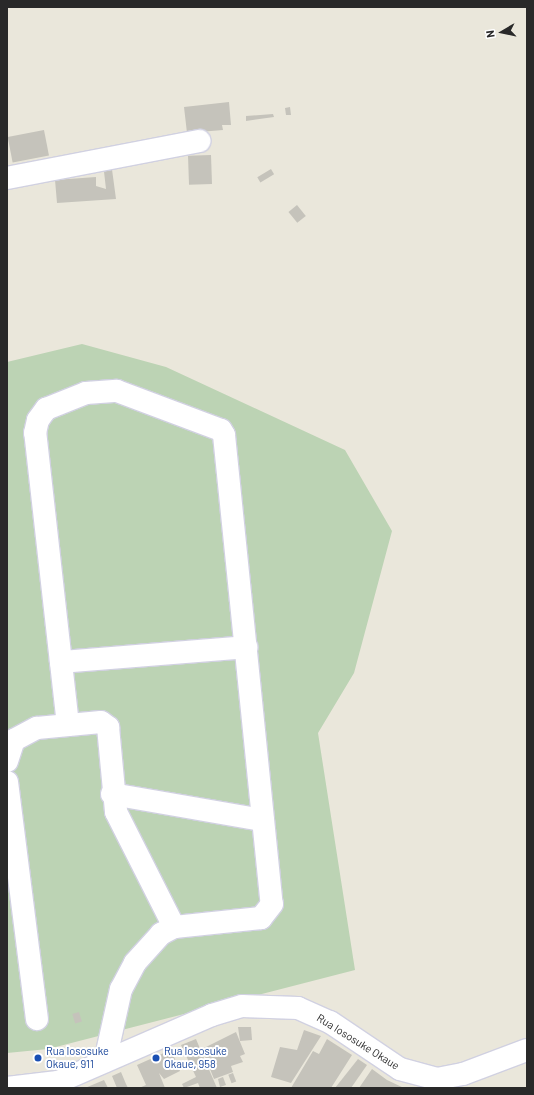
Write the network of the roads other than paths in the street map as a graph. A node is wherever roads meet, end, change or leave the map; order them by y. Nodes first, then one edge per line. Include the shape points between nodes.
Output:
1 (199, 141) dead end
2 (7, 178) edge
3 (246, 647) junction
4 (61, 662) junction
5 (68, 725) junction
6 (7, 761) edge
7 (7, 782) edge
8 (112, 794) junction
9 (263, 820) junction
10 (13, 885) edge
11 (174, 927) junction
12 (37, 1019) dead end
13 (527, 1050) edge
14 (105, 1061) junction
15 (439, 1084) edge
16 (7, 1088) edge

1 - 2 street
3 - 4 street
3 - 4 street via 224,435 221,430 117,391 100,391 46,409 38,420 35,433
3 - 9 street
4 - 5 street
5 - 6 street via 38,728 14,740
5 - 8 street via 101,722 108,727
7 - 10 street
8 - 9 street
8 - 11 street via 126,835
9 - 11 street via 272,904 267,913 248,921
10 - 12 street
11 - 14 street via 150,945 121,988
13 - 15 street, Rua Iososuke Okaue
14 - 15 street, Rua Iososuke Okaue via 212,1015 242,1006 269,1004 298,1008 330,1022 400,1069
14 - 16 street, Rua Iososuke Okaue via 58,1082

